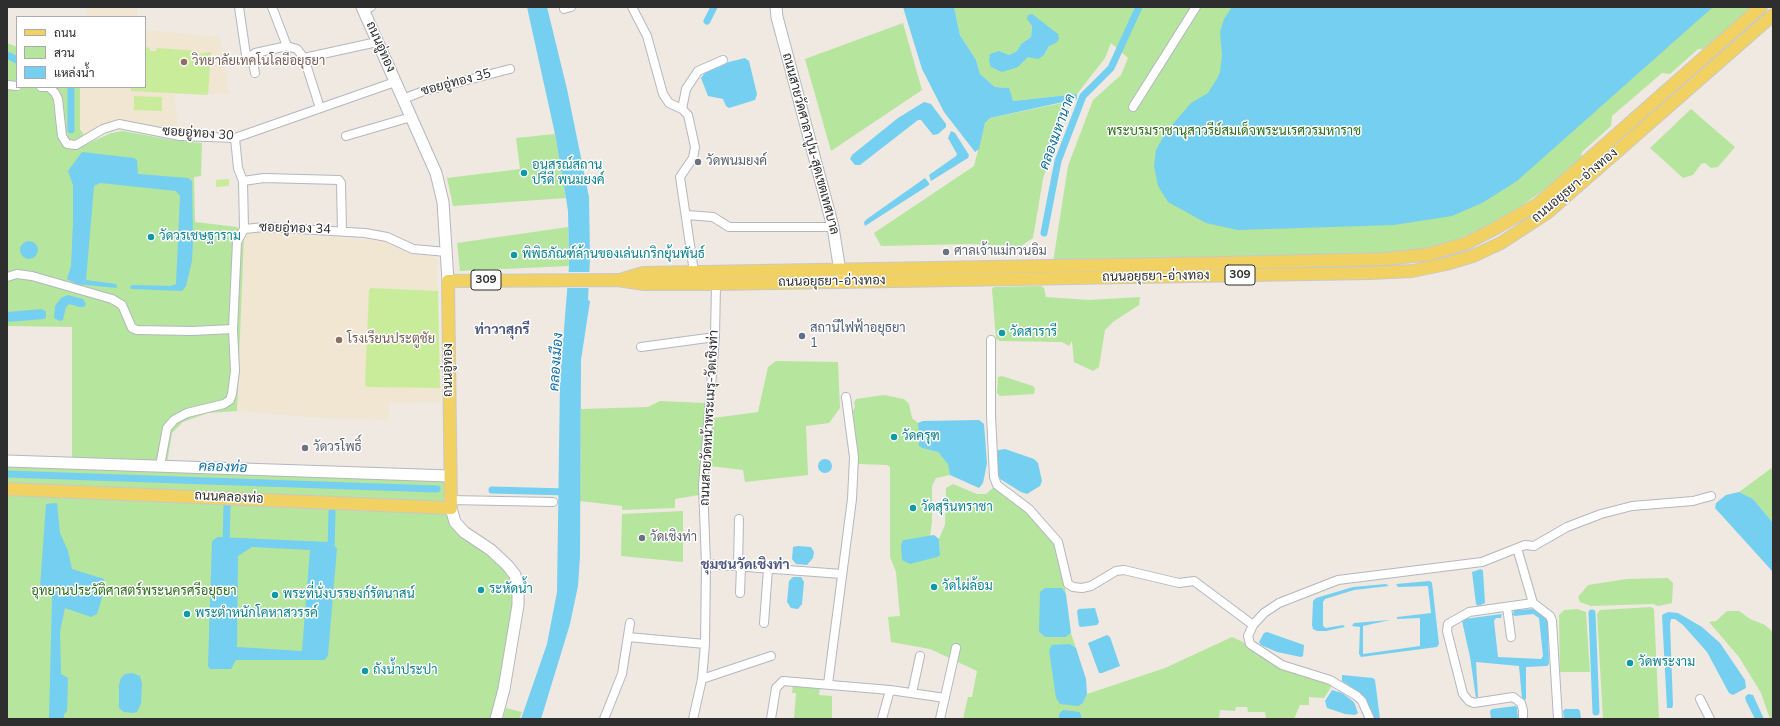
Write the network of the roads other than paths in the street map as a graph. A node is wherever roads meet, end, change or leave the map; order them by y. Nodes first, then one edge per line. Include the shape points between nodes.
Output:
1 (239, 7) edge
2 (272, 7) edge
3 (632, 7) edge
4 (776, 7) edge
5 (1196, 7) edge
6 (1761, 7) edge
7 (365, 8) edge
8 (1773, 15) edge
9 (377, 42) junction
10 (287, 46) junction
11 (252, 56) junction
12 (304, 58) junction
13 (723, 60) dead end
14 (510, 69) dead end
15 (255, 73) dead end
16 (395, 82) junction
17 (50, 88) edge
18 (403, 99) junction
19 (1133, 107) dead end
20 (320, 108) junction
21 (682, 109) junction
22 (411, 117) junction
23 (346, 136) dead end
24 (235, 138) junction
25 (243, 181) junction
26 (687, 215) junction
27 (833, 227) junction
28 (244, 229) junction
29 (342, 231) junction
30 (447, 252) junction
31 (694, 272) junction
32 (841, 276) junction
33 (7, 277) edge
34 (618, 280) junction
35 (448, 281) junction
36 (716, 284) junction
37 (233, 329) junction
38 (715, 337) junction
39 (991, 340) dead end
40 (641, 347) dead end
41 (846, 397) dead end
42 (7, 461) edge
43 (160, 466) junction
44 (450, 476) junction
45 (7, 489) edge
46 (1712, 496) dead end
47 (553, 502) dead end
48 (451, 504) junction
49 (739, 519) dead end
50 (1516, 548) junction
51 (706, 564) junction
52 (740, 567) junction
53 (768, 569) junction
54 (842, 574) junction
55 (740, 593) dead end
56 (1533, 603) junction
57 (1507, 607) junction
58 (630, 623) dead end
59 (764, 623) dead end
60 (1253, 625) junction
61 (628, 637) junction
62 (1511, 637) dead end
63 (705, 644) junction
64 (956, 648) dead end
65 (771, 656) dead end
66 (920, 656) dead end
67 (702, 679) junction
68 (828, 684) junction
69 (890, 690) junction
70 (912, 693) junction
71 (944, 698) junction
72 (1700, 699) dead end
73 (496, 719) edge
74 (604, 719) edge
75 (693, 719) edge
76 (771, 719) edge
77 (882, 719) edge
78 (940, 719) edge
79 (1370, 719) edge
80 (1523, 719) edge
81 (1558, 719) edge
82 (1710, 719) edge

1 - 11 street via 246,56
2 - 10 street
3 - 21 street via 647,36 663,94 669,103
4 - 27 street, ถนนสายวัดศาลาปูน-สุดเขตเทศบาล
5 - 19 street
6 - 32 main road, ถนนอยุธยา-อ่างทอง / 309 via 1538,204 1467,243 1430,254 1386,259
7 - 9 street, ถนนอู่ทอง
8 - 32 main road, ถนนอยุธยา-อ่างทอง / 309 via 1547,213 1501,243 1473,256 1446,264 1412,271 1370,273
9 - 12 street
9 - 16 street, ถนนอู่ทอง
10 - 11 street via 255,53
10 - 12 street via 297,49
11 - 15 street
12 - 20 street
13 - 21 street via 698,71 686,89
14 - 18 street, ซอยอู่ทอง 35
16 - 18 street, ถนนอู่ทอง
16 - 20 street, ซอยอู่ทอง 30
17 - 24 street, ซอยอู่ทอง 30 via 58,99 62,136 64,141 71,145 76,145 103,129 118,124 180,136
18 - 22 street, ถนนอู่ทอง
20 - 24 street, ซอยอู่ทอง 30
21 - 26 street via 688,115 695,147 693,158 680,176
22 - 23 street
22 - 30 street, ถนนอู่ทอง via 436,172 443,202
24 - 25 street via 238,168
25 - 28 street
25 - 29 street via 264,178 339,180
26 - 27 street via 713,217 729,227
26 - 31 street
27 - 32 street, ถนนสายวัดศาลาปูน-สุดเขตเทศบาล
28 - 29 street, ซอยอู่ทอง 34 via 265,227
28 - 37 street, ซอยอู่ทอง 34 via 237,242
29 - 30 street, ซอยอู่ทอง 34 via 387,237 413,249
30 - 35 street, ถนนอู่ทอง
31 - 32 main road, ถนนอยุธยา-อ่างทอง / 309
31 - 34 main road, ถนนอยุธยา-อ่างทอง / 309 via 643,273
32 - 36 main road, ถนนอยุธยา-อ่างทอง / 309
33 - 37 street via 17,274 32,276 112,299 122,305 132,328 137,330
34 - 35 main road, ถนนอยุธยา-อ่างทอง / 309
34 - 36 main road, ถนนอยุธยา-อ่างทอง / 309 via 644,284
35 - 44 main road, ถนนอู่ทอง
36 - 38 street, ถนนสายวัดหน้าพระเมรุ-วัดเชิงท่า
37 - 43 street, ซอยอู่ทอง 34 via 234,383 230,400 224,404 187,413 174,420 167,428
38 - 40 street
38 - 51 street, ถนนสายวัดหน้าพระเมรุ-วัดเชิงท่า via 703,485
39 - 60 street via 994,477 997,485 1029,509 1058,542 1068,584 1082,588 1091,586 1116,571 1124,570 1179,583 1194,581
41 - 54 street via 854,457 852,498
42 - 43 street
43 - 44 street
44 - 48 main road, ถนนอู่ทอง
45 - 48 main road, ถนนคลองท่อ
46 - 50 street via 1693,502 1632,506 1600,514 1534,546
47 - 48 street
48 - 73 street, ถนนอู่ทอง via 454,522 491,550 515,575 518,590 516,621
49 - 52 street
50 - 56 street
50 - 60 street via 1482,562 1338,580 1279,603 1264,613
51 - 52 street
51 - 63 street, ถนนสายวัดหน้าพระเมรุ-วัดเชิงท่า
52 - 53 street
52 - 55 street
53 - 54 street
53 - 59 street
54 - 68 street
56 - 57 street
56 - 81 street via 1550,616 1552,621
57 - 62 street
57 - 80 street via 1469,612 1449,622 1447,631 1463,694 1469,701 1480,703 1513,697 1521,703 1524,710
58 - 61 street
60 - 79 street via 1248,636 1250,644 1282,665 1330,680 1357,696
61 - 63 street
61 - 74 street via 622,674
63 - 67 street, ถนนสายวัดหน้าพระเมรุ-วัดเชิงท่า
64 - 71 street
65 - 67 street
66 - 70 street
67 - 75 street, ถนนสายวัดหน้าพระเมรุ-วัดเชิงท่า
68 - 69 street
68 - 76 street via 783,681 776,688
69 - 70 street
69 - 77 street
70 - 71 street
71 - 78 street
72 - 82 street

